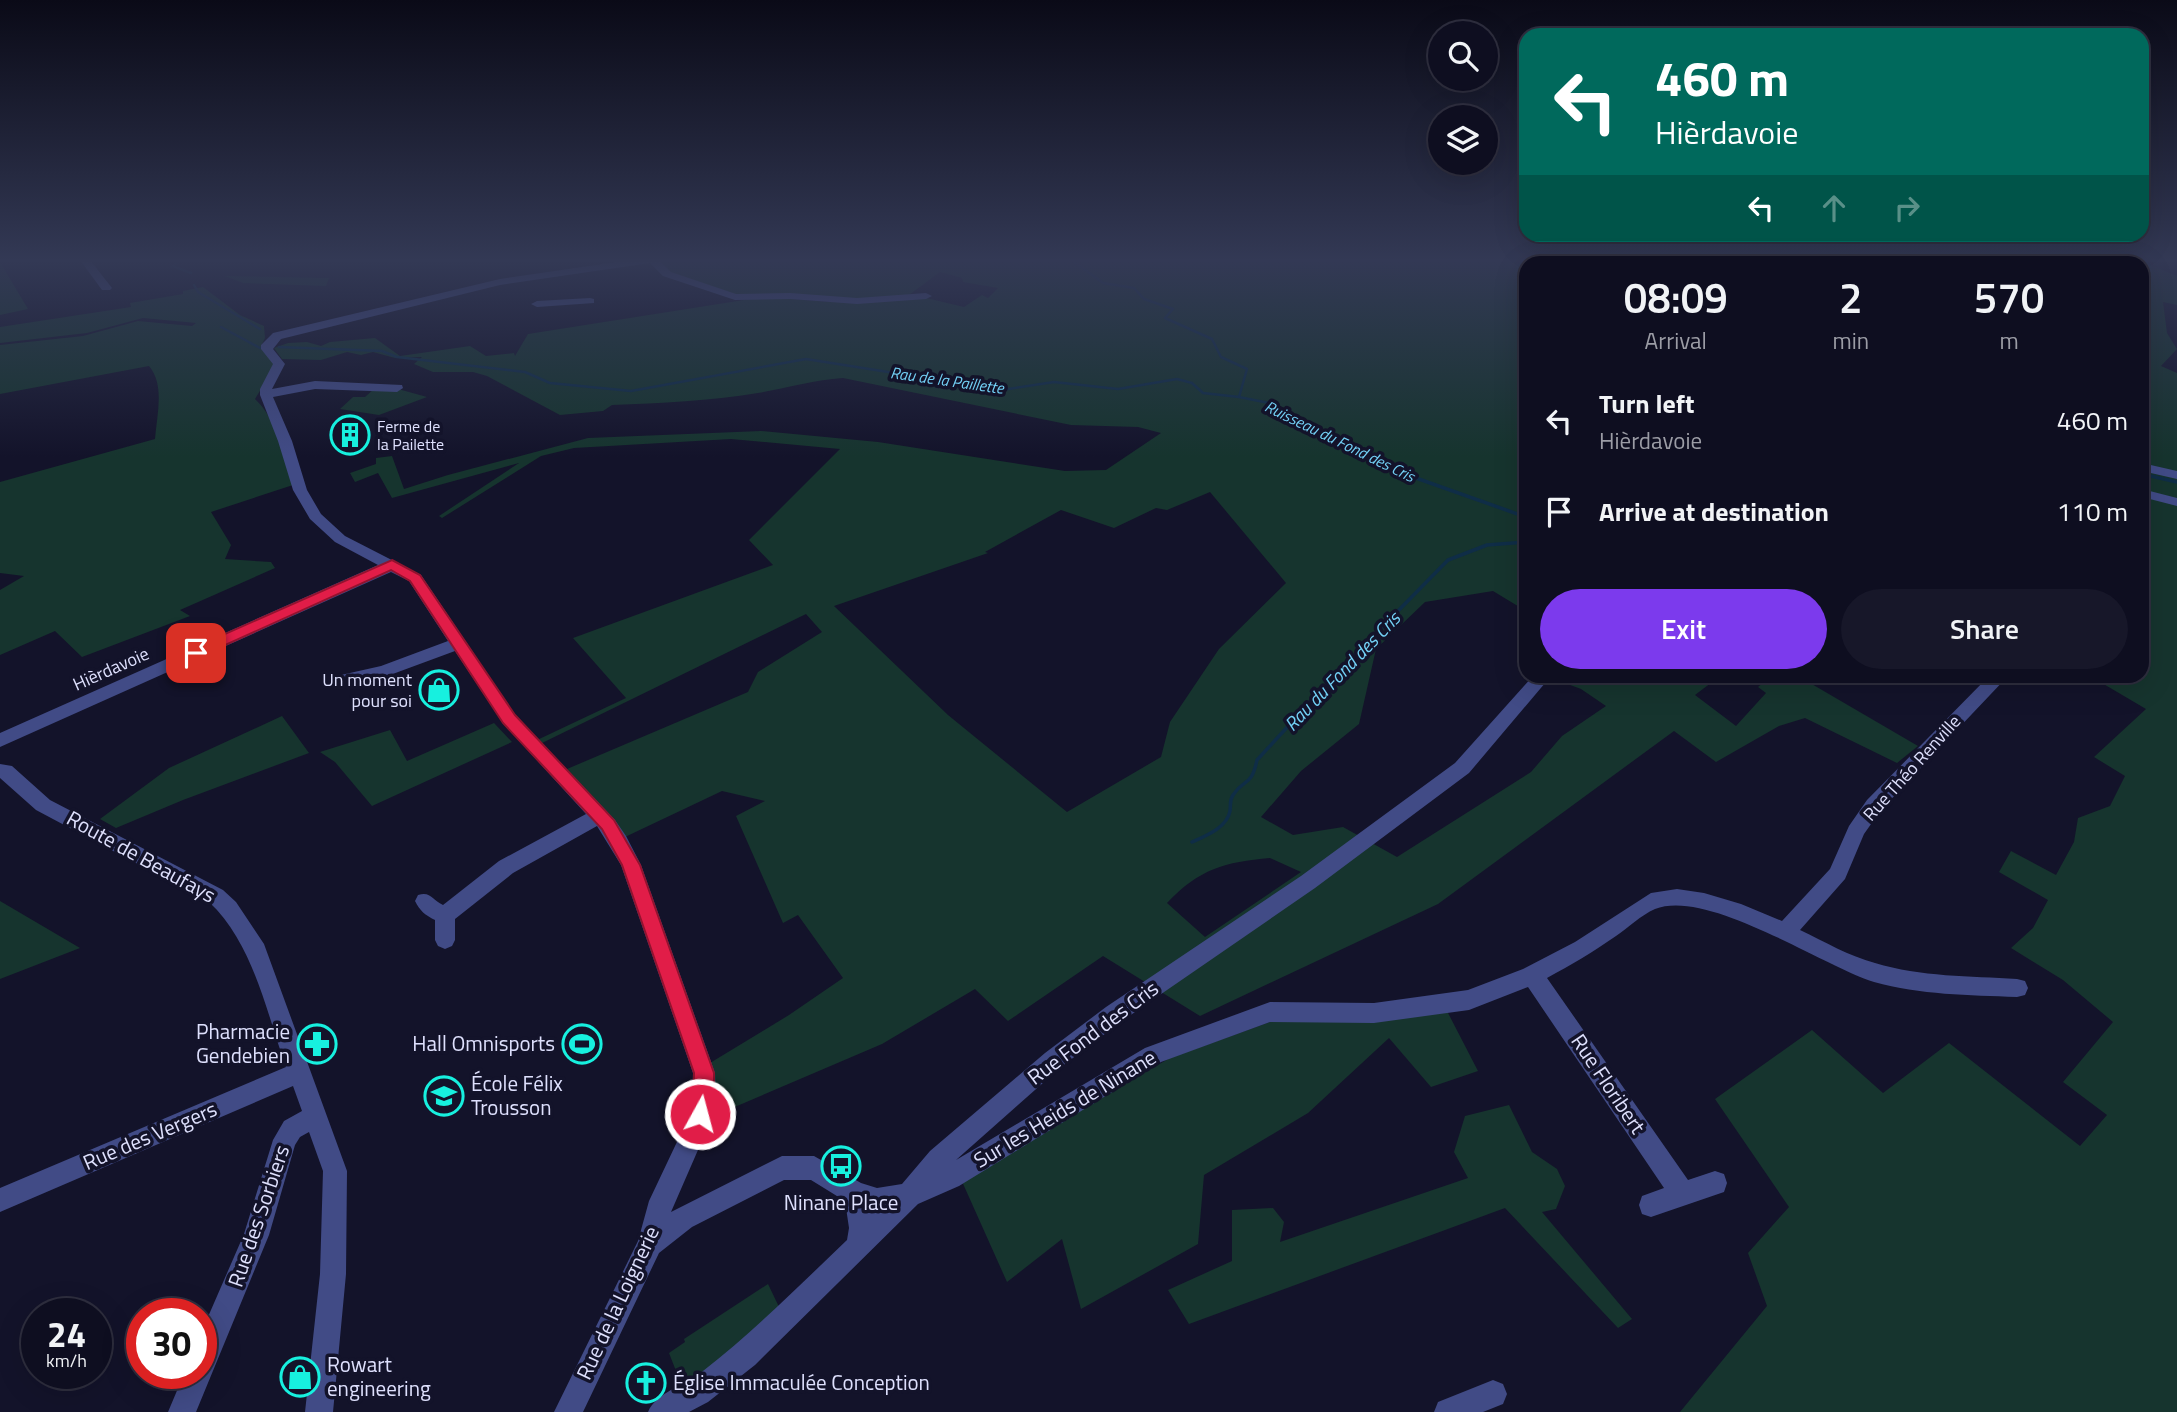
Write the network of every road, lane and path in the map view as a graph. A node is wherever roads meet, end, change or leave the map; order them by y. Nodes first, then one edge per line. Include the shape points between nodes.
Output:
1 (316, 326) edge
2 (397, 388) dead end
3 (266, 395) junction
4 (2149, 469) edge
5 (2177, 475) edge
6 (2149, 496) edge
7 (2177, 502) edge
8 (392, 565) junction
9 (459, 643) junction
10 (338, 681) dead end
11 (1536, 683) edge
12 (1992, 683) edge
13 (0, 740) edge
14 (0, 771) edge
15 (598, 816) junction
16 (425, 901) dead end
17 (445, 915) junction
18 (1784, 933) junction
19 (445, 940) dead end
20 (1531, 976) junction
21 (2018, 988) dead end
22 (299, 1072) junction
23 (315, 1116) junction
24 (1714, 1183) dead end
25 (856, 1194) junction
26 (1683, 1194) junction
27 (909, 1195) junction
28 (0, 1200) edge
29 (661, 1201) junction
30 (1651, 1205) dead end
31 (693, 1213) junction
32 (650, 1244) junction
33 (858, 1247) junction
34 (217, 1328) edge
35 (192, 1389) edge
36 (1493, 1394) dead end
37 (182, 1412) edge
38 (319, 1412) edge
39 (568, 1412) edge
40 (662, 1412) edge
41 (1448, 1412) edge

1 - 3 street via 283,334 267,345 279,364
2 - 3 street via 315,385
3 - 8 street, Rue de la Loignerie via 300,490 315,516 340,539
4 - 5 street
6 - 7 street
8 - 9 street, Rue de la Loignerie via 415,578
8 - 13 street, Hièrdavoie
9 - 10 street via 384,671
9 - 15 street, Rue de la Loignerie via 509,719
11 - 27 street, Rue Fond des Cris via 1462,768 1308,882 1052,1060 939,1159
12 - 18 street, Rue Théo Renville via 1874,805 1856,831 1838,873
14 - 22 street, Route de Beaufays via 43,804 216,896 229,908 253,944
15 - 17 street via 506,867
15 - 29 street, Rue de la Loignerie via 631,865 704,1073 704,1100 696,1127
16 - 17 street
17 - 19 street
18 - 20 street, Sur les Heids de Ninane via 1701,900 1661,898
18 - 21 street, Sur les Heids de Ninane via 1871,972 1900,979
20 - 26 street, Rue Floribert
20 - 27 street, Sur les Heids de Ninane via 1469,1000 1374,1013 1269,1012 1153,1055 950,1178
22 - 23 street, Route de Beaufays
22 - 28 street, Rue des Vergers
23 - 34 street, Rue des Sorbiers via 292,1129 285,1140 256,1235
23 - 38 street, Route de Beaufays via 335,1171 333,1274
24 - 26 street
25 - 27 street via 887,1200
25 - 31 street via 814,1168 798,1166 782,1168
25 - 33 street via 862,1228
26 - 30 street
27 - 33 street, Rue Fond des Cris
29 - 31 street via 676,1215
29 - 32 street, Rue de la Loignerie
31 - 32 street
32 - 39 street, Rue de la Loignerie
33 - 40 street, Rue Fond des Cris via 745,1355 698,1392
35 - 37 street
36 - 41 street

